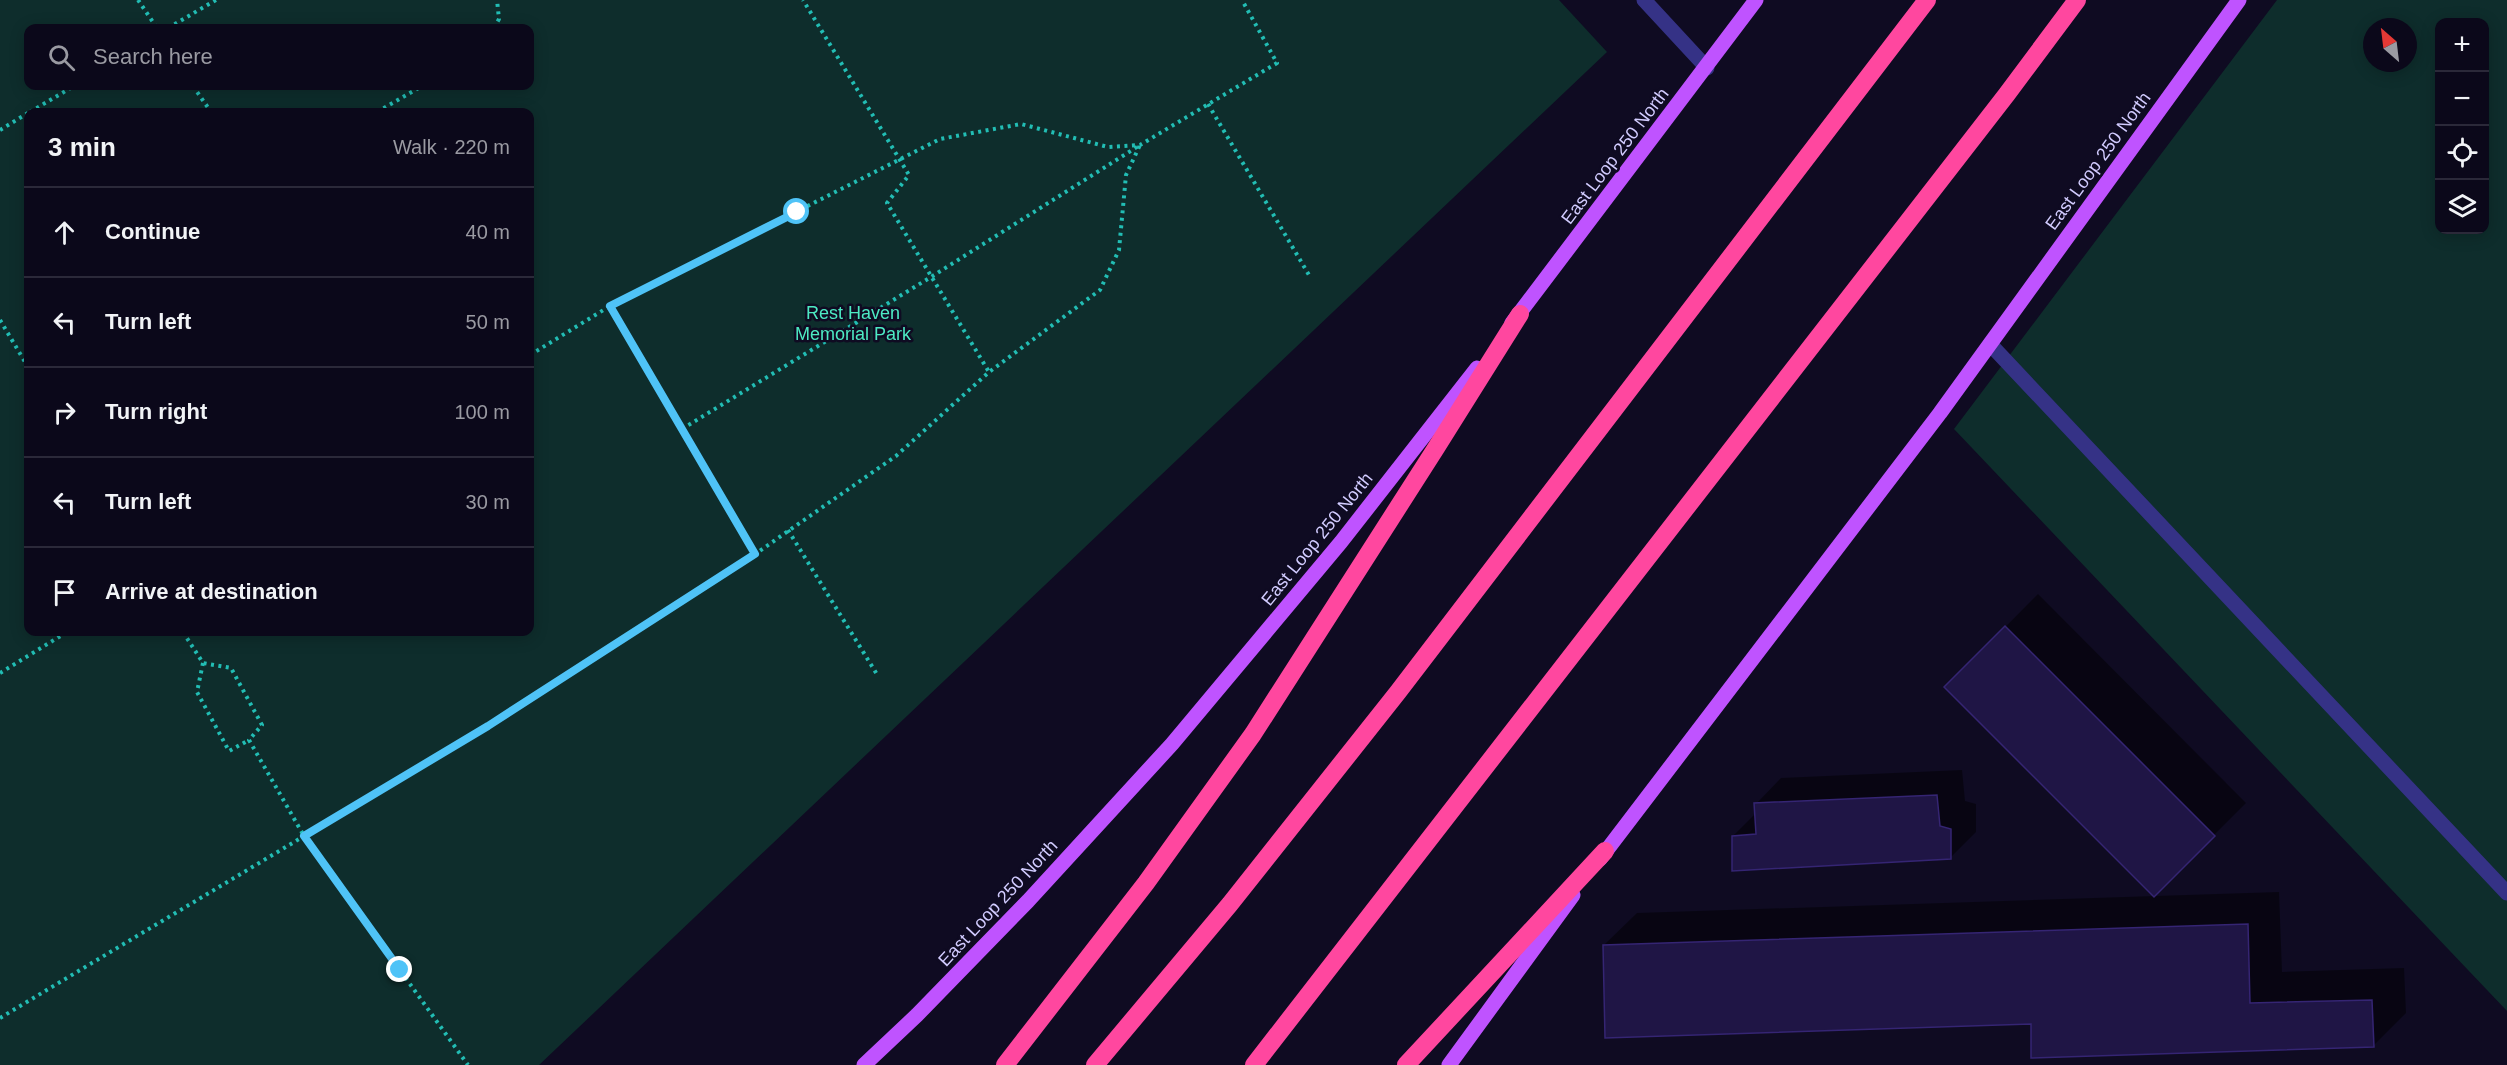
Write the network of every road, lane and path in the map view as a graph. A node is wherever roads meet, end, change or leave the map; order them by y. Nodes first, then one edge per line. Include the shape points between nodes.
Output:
1 (138, 0) edge
2 (216, 0) edge
3 (497, 0) edge
4 (803, 0) edge
5 (1242, 0) edge
6 (1644, 0) edge
7 (1756, 0) edge
8 (1927, 0) edge
9 (2077, 0) edge
10 (2239, 0) edge
11 (154, 24) edge
12 (175, 24) edge
13 (497, 24) edge
14 (1707, 68) junction
15 (67, 90) edge
16 (196, 90) edge
17 (415, 90) edge
18 (1208, 104) junction
19 (37, 108) edge
20 (208, 108) edge
21 (384, 108) edge
22 (24, 116) edge
23 (0, 130) edge
24 (1140, 145) junction
25 (900, 160) junction
26 (1309, 275) dead end
27 (931, 277) junction
28 (610, 306) junction
29 (1520, 314) junction
30 (0, 320) edge
31 (1990, 344) junction
32 (534, 353) edge
33 (24, 360) edge
34 (989, 372) junction
35 (682, 429) junction
36 (788, 530) junction
37 (755, 554) junction
38 (60, 636) edge
39 (185, 636) edge
40 (202, 663) junction
41 (0, 673) edge
42 (878, 676) dead end
43 (249, 740) junction
44 (304, 836) junction
45 (1605, 851) junction
46 (2507, 893) edge
47 (0, 1018) edge
48 (468, 1065) edge
49 (864, 1065) edge
50 (1005, 1065) edge
51 (1095, 1065) edge
52 (1254, 1065) edge
53 (1406, 1065) edge
54 (1449, 1065) edge

1 - 11 path
2 - 12 path
3 - 13 path via 500,19
4 - 25 path
5 - 18 path via 1276,63
6 - 14 street
7 - 14 main road, East Loop 250 North
8 - 51 highway via 1398,692 1230,904
9 - 52 highway
10 - 31 main road, East Loop 250 North
14 - 29 main road, East Loop 250 North
15 - 19 path
16 - 20 path
17 - 21 path
18 - 24 path
18 - 26 path
22 - 23 path
24 - 25 path via 1108,147 1022,124 940,139
24 - 27 path
24 - 34 path via 1126,175 1119,250 1101,290
25 - 27 path via 909,175 887,203
25 - 28 path
27 - 34 path
27 - 35 path
28 - 32 path
28 - 35 path
29 - 49 main road, East Loop 250 North via 1341,542 1172,744 1028,901
29 - 50 highway via 1253,734 1146,883
30 - 33 path
31 - 45 main road, East Loop 250 North
31 - 46 street
34 - 36 path via 896,456
35 - 37 path
36 - 37 path
36 - 42 path
37 - 44 path via 488,726
38 - 41 path
39 - 40 path
40 - 43 path via 231,668 262,725
40 - 43 path via 197,692 229,751
43 - 44 path
44 - 47 path
44 - 48 path
45 - 53 highway
45 - 54 main road, East Loop 250 North

